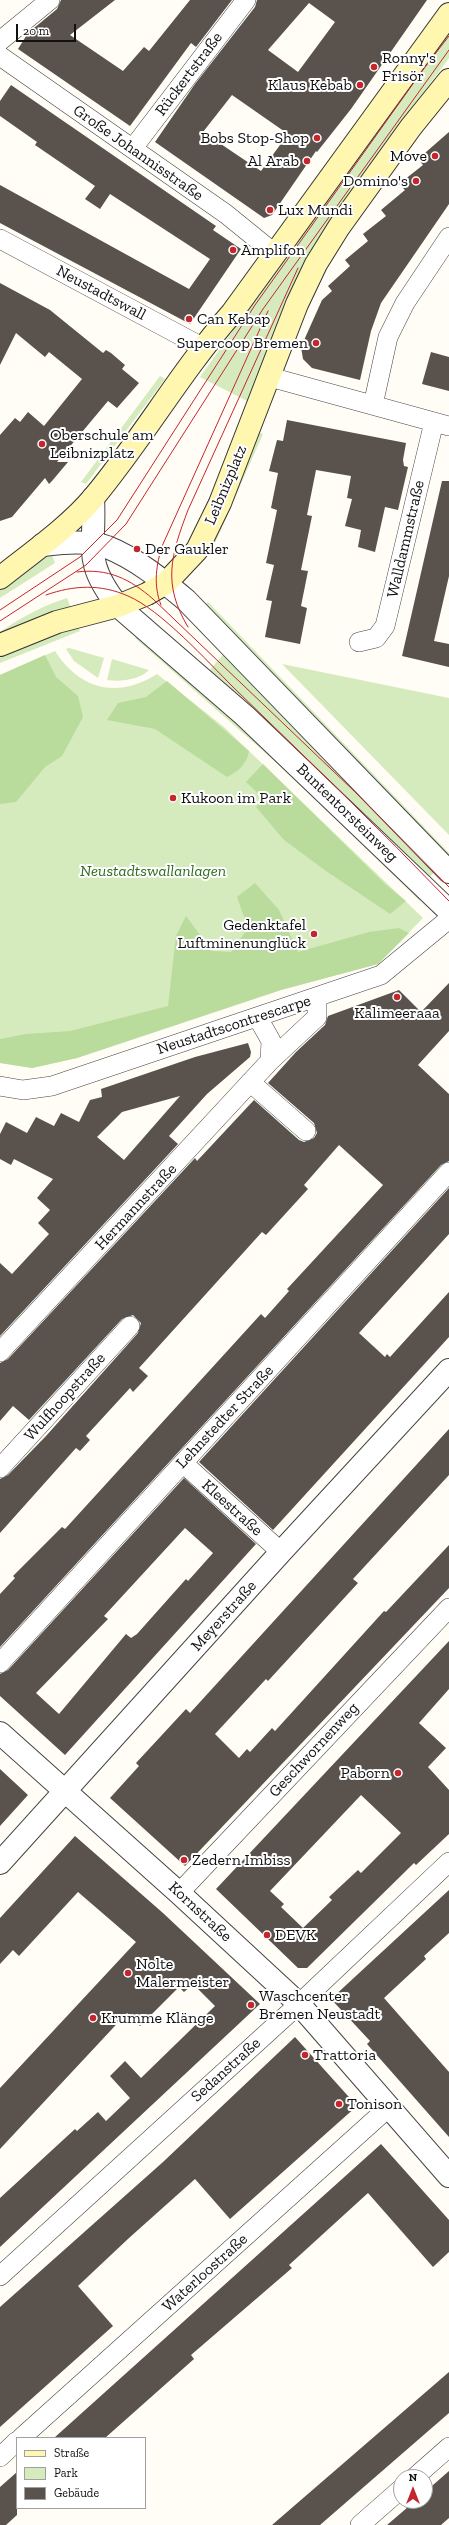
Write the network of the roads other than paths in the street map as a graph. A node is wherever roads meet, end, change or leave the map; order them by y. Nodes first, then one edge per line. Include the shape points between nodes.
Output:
1 (50, 0) edge
2 (246, 0) edge
3 (449, 14) edge
4 (0, 41) edge
5 (0, 56) edge
6 (449, 80) edge
7 (133, 148) junction
8 (449, 237) edge
9 (0, 239) edge
10 (274, 253) junction
11 (202, 347) junction
12 (270, 378) junction
13 (372, 405) junction
14 (442, 424) edge
15 (93, 498) junction
16 (42, 544) junction
17 (92, 545) junction
18 (0, 578) edge
19 (166, 583) junction
20 (118, 606) junction
21 (359, 642) dead end
22 (0, 645) edge
23 (449, 872) edge
24 (449, 911) edge
25 (449, 919) edge
26 (317, 999) junction
27 (258, 1018) junction
28 (270, 1061) junction
29 (250, 1082) junction
30 (0, 1086) edge
31 (306, 1131) dead end
32 (449, 1172) edge
33 (130, 1326) dead end
34 (0, 1352) edge
35 (449, 1370) edge
36 (183, 1463) junction
37 (0, 1468) edge
38 (281, 1552) junction
39 (449, 1608) edge
40 (0, 1663) edge
41 (0, 1733) edge
42 (67, 1790) junction
43 (449, 1862) edge
44 (0, 1863) edge
45 (179, 1893) junction
46 (299, 2004) junction
47 (389, 2107) junction
48 (449, 2176) edge
49 (0, 2276) edge
50 (22, 2437) edge
51 (16, 2442) edge
52 (449, 2447) edge
53 (0, 2457) edge
54 (424, 2469) edge
55 (393, 2496) edge
56 (360, 2525) edge

1 - 4 street
2 - 7 street, Rückertstraße
3 - 10 main road
5 - 7 street, Große Johannisstraße
6 - 12 main road, Leibnizplatz via 411,127 339,227 316,264 297,304
7 - 10 street, Große Johannisstraße via 226,214
8 - 13 street via 405,303 388,337
9 - 11 street, Neustadtswall
10 - 11 main road via 232,313
11 - 15 main road
12 - 13 street
12 - 19 main road, Leibnizplatz via 220,503 197,550
13 - 14 street
14 - 21 street, Walldammstraße via 385,626 376,638
15 - 16 main road
15 - 17 street
16 - 17 street
16 - 18 main road
17 - 19 street via 106,547
17 - 20 street via 95,571
19 - 20 main road, Leibnizplatz
19 - 23 street, Buntentorsteinweg via 186,600
20 - 22 main road, Leibnizplatz via 57,622
20 - 24 street, Buntentorsteinweg via 245,716
25 - 26 street, Neustadtscontrescarpe via 381,975
26 - 27 street, Neustadtscontrescarpe
26 - 28 street, Hermannstraße via 318,1017
27 - 28 street via 271,1041
27 - 30 street, Neustadtscontrescarpe via 52,1086 22,1090
28 - 29 street, Hermannstraße
29 - 31 street
29 - 34 street, Hermannstraße
32 - 36 street, Lehnstedter Straße
33 - 37 street, Wulfhoopstraße
35 - 38 street, Meyerstraße
36 - 38 street, Kleestraße
36 - 40 street, Lehnstedter Straße
38 - 42 street, Meyerstraße
39 - 45 street, Geschwornenweg
41 - 42 street, Kornstraße
42 - 44 street, Meyerstraße
42 - 45 street, Kornstraße
43 - 46 street, Sedanstraße
45 - 46 street, Kornstraße
46 - 47 street, Kornstraße
46 - 49 street, Sedanstraße
47 - 48 street, Kornstraße
47 - 50 street, Waterloostraße
51 - 53 street
52 - 54 street
55 - 56 street

